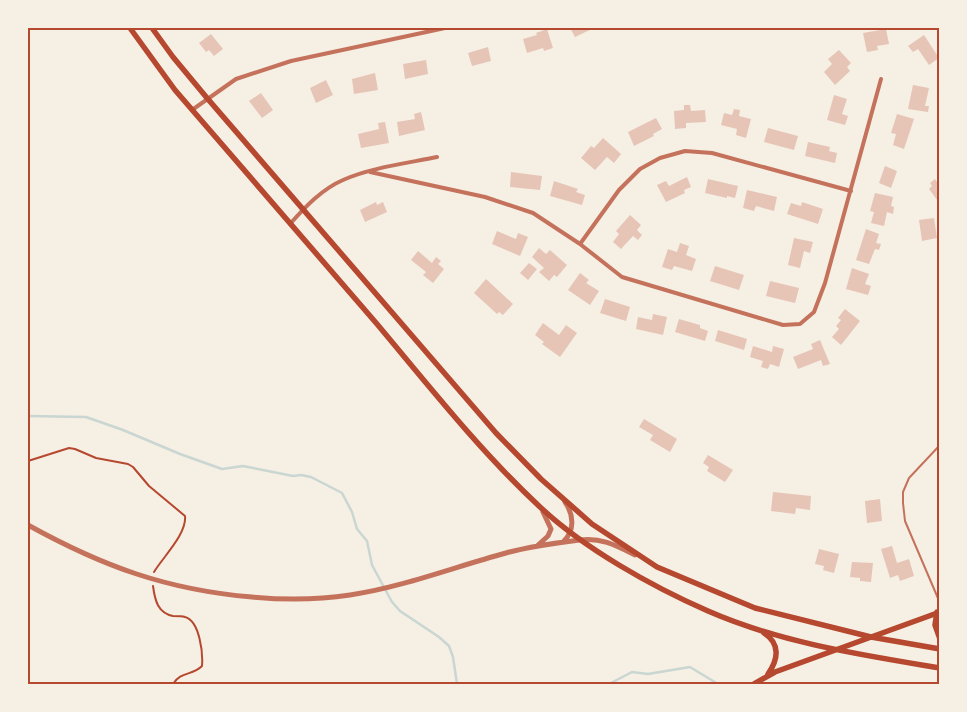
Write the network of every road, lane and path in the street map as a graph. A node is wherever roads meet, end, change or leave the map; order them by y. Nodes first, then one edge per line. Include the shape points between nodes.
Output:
1 (130, 28) edge
2 (152, 28) edge
3 (445, 28) edge
4 (881, 79) dead end
5 (207, 98) junction
6 (192, 110) junction
7 (437, 157) dead end
8 (370, 172) junction
9 (850, 191) junction
10 (302, 210) junction
11 (290, 224) junction
12 (580, 244) junction
13 (940, 445) edge
14 (28, 461) edge
15 (563, 499) junction
16 (540, 508) junction
17 (28, 525) edge
18 (571, 532) junction
19 (580, 540) junction
20 (563, 542) junction
21 (536, 546) junction
22 (657, 566) junction
23 (153, 580) junction
24 (940, 603) edge
25 (938, 612) edge
26 (760, 630) junction
27 (871, 637) junction
28 (940, 639) edge
29 (940, 649) edge
30 (835, 650) junction
31 (940, 668) edge
32 (767, 676) junction
33 (173, 684) edge
34 (754, 684) edge

1 - 6 main road
2 - 5 main road
3 - 5 street via 291,61 236,79
4 - 9 street
5 - 6 street
5 - 10 main road
6 - 11 main road
7 - 8 street
8 - 10 street via 343,180
8 - 12 street via 485,197 533,213
9 - 12 street via 712,154 685,151 660,158 640,169 619,190
9 - 12 street via 825,283 814,312 800,324 783,325 622,277
10 - 11 street
10 - 15 main road via 496,433
11 - 16 main road via 484,450
13 - 24 lane via 909,478 903,492 903,503 905,521
14 - 23 path via 69,448 96,458 128,464 177,508 185,516 186,523 153,573
15 - 18 street via 572,518
15 - 22 main road via 592,524
16 - 18 main road
16 - 21 street via 550,529 548,536
17 - 23 street via 83,554
18 - 19 main road
18 - 20 street
19 - 20 street
19 - 22 street via 596,539 613,544
19 - 26 main road via 668,591 720,616
20 - 21 street
21 - 23 street via 427,578 317,599 218,594
22 - 27 main road via 755,608
23 - 33 path via 160,609 192,621 203,656 202,666 197,671 177,678
25 - 27 main road
25 - 28 main road via 935,625
26 - 30 main road
26 - 32 main road via 773,640 777,650
27 - 29 main road
27 - 30 main road
30 - 31 main road
30 - 32 main road
32 - 34 main road

